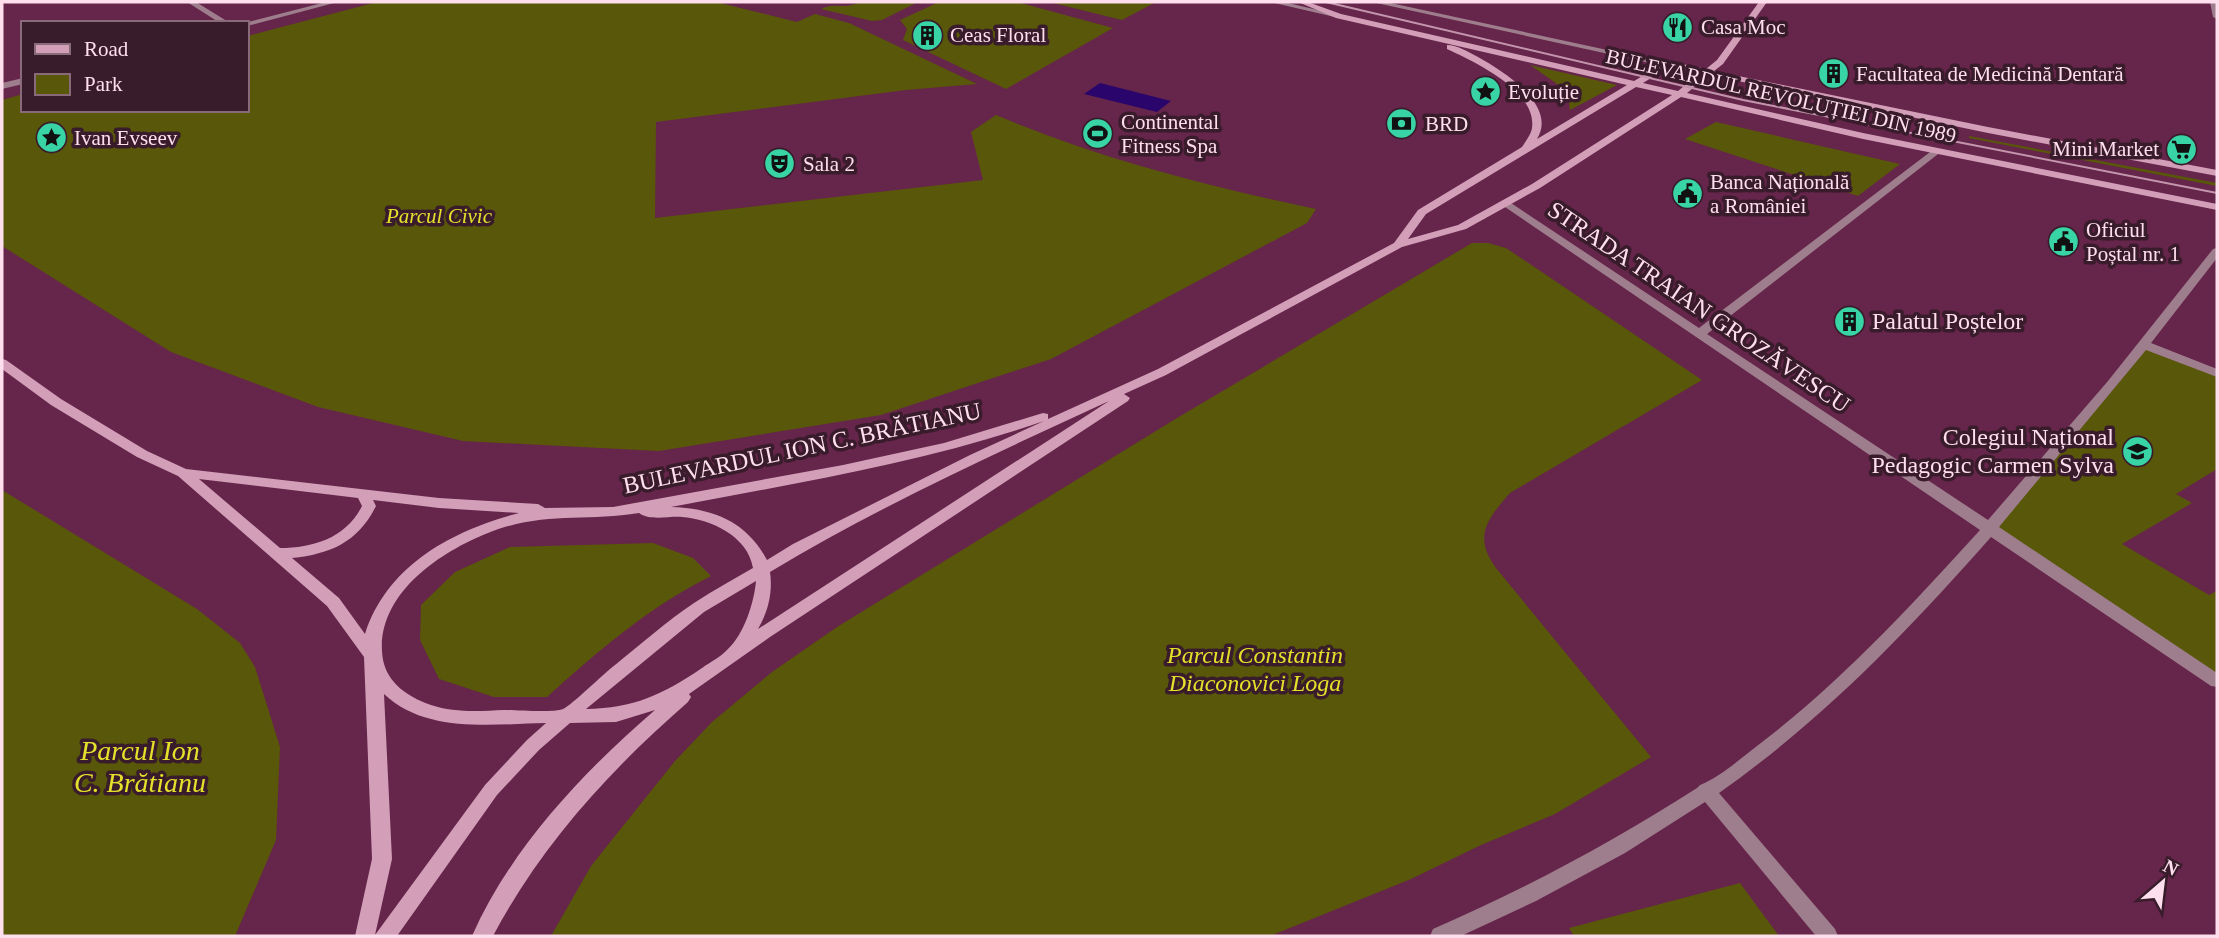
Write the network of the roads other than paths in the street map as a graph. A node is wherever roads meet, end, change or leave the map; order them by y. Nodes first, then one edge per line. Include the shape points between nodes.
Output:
1 (191, 2) edge
2 (334, 2) edge
3 (1274, 2) edge
4 (1302, 2) edge
5 (1376, 2) edge
6 (1763, 2) edge
7 (2214, 2) edge
8 (1339, 16) junction
9 (2217, 17) edge
10 (223, 21) edge
11 (248, 24) edge
12 (1382, 26) junction
13 (1668, 64) junction
14 (1707, 72) junction
15 (21, 81) edge
16 (1636, 84) junction
17 (2, 86) edge
18 (1680, 94) junction
19 (1937, 151) junction
20 (1522, 152) junction
21 (2217, 173) edge
22 (1504, 203) junction
23 (2217, 207) edge
24 (1398, 245) junction
25 (2217, 251) edge
26 (1699, 334) junction
27 (2144, 345) junction
28 (2, 363) edge
29 (1162, 372) junction
30 (2217, 373) edge
31 (183, 473) junction
32 (363, 495) junction
33 (610, 513) junction
34 (1990, 529) junction
35 (275, 553) junction
36 (762, 568) junction
37 (372, 655) junction
38 (713, 670) junction
39 (2217, 681) edge
40 (564, 717) junction
41 (1706, 790) junction
42 (365, 936) edge
43 (385, 936) edge
44 (482, 936) edge
45 (1440, 936) edge
46 (1828, 936) edge

1 - 10 street
2 - 11 street
3 - 8 street
4 - 8 street, BULEVARDUL REVOLUȚIEI DIN 1989
5 - 13 street, BULEVARDUL REVOLUȚIEI DIN 1989
6 - 14 street, BULEVARDUL ION C. BRĂTIANU via 1734,45
7 - 9 street
8 - 12 street, BULEVARDUL REVOLUȚIEI DIN 1989
12 - 16 street, BULEVARDUL REVOLUȚIEI DIN 1989
12 - 20 street via 1453,49 1519,88 1535,111 1538,126
13 - 14 street, BULEVARDUL REVOLUȚIEI DIN 1989
13 - 16 street, BULEVARDUL ION C. BRĂTIANU
14 - 18 street, BULEVARDUL ION C. BRĂTIANU
14 - 21 street, BULEVARDUL REVOLUȚIEI DIN 1989
15 - 17 street
16 - 18 street, BULEVARDUL REVOLUȚIEI DIN 1989
16 - 20 street, BULEVARDUL ION C. BRĂTIANU
18 - 19 street, BULEVARDUL REVOLUȚIEI DIN 1989
18 - 22 street, BULEVARDUL ION C. BRĂTIANU
19 - 23 street, BULEVARDUL REVOLUȚIEI DIN 1989
19 - 26 street
20 - 24 street, BULEVARDUL ION C. BRĂTIANU via 1422,212
22 - 24 street, BULEVARDUL ION C. BRĂTIANU via 1462,227
22 - 26 street, STRADA TRAIAN GROZĂVESCU
24 - 29 street, BULEVARDUL ION C. BRĂTIANU
25 - 27 street
26 - 34 street, STRADA TRAIAN GROZĂVESCU
27 - 30 street
27 - 34 street
28 - 31 street, BULEVARDUL ION C. BRĂTIANU via 142,454
29 - 33 street, BULEVARDUL ION C. BRĂTIANU via 1100,398 953,444
29 - 36 street, BULEVARDUL ION C. BRĂTIANU via 975,458
29 - 38 street, BULEVARDUL ION C. BRĂTIANU
31 - 32 street, BULEVARDUL ION C. BRĂTIANU
31 - 35 street, BULEVARDUL ION C. BRĂTIANU
32 - 33 street, BULEVARDUL ION C. BRĂTIANU
32 - 35 street via 369,506 365,517 341,538 308,552
33 - 36 street, BULEVARDUL ION C. BRĂTIANU via 680,512 711,519 742,537
33 - 37 street via 526,516 451,545 413,573 389,600 374,627
34 - 39 street, STRADA TRAIAN GROZĂVESCU
34 - 41 street via 1835,692 1783,736
35 - 37 street, BULEVARDUL ION C. BRĂTIANU via 333,602
36 - 38 street, BULEVARDUL ION C. BRĂTIANU via 764,593 756,620 732,654
36 - 40 street, BULEVARDUL ION C. BRĂTIANU via 698,608
37 - 40 street, BULEVARDUL ION C. BRĂTIANU via 376,672 389,689 429,712 470,718
37 - 42 street via 382,859
38 - 40 street, BULEVARDUL ION C. BRĂTIANU via 684,689 627,713
38 - 44 street, BULEVARDUL ION C. BRĂTIANU via 620,753 569,808 510,886
40 - 43 street, BULEVARDUL ION C. BRĂTIANU via 491,790
41 - 45 street via 1610,850
41 - 46 street

